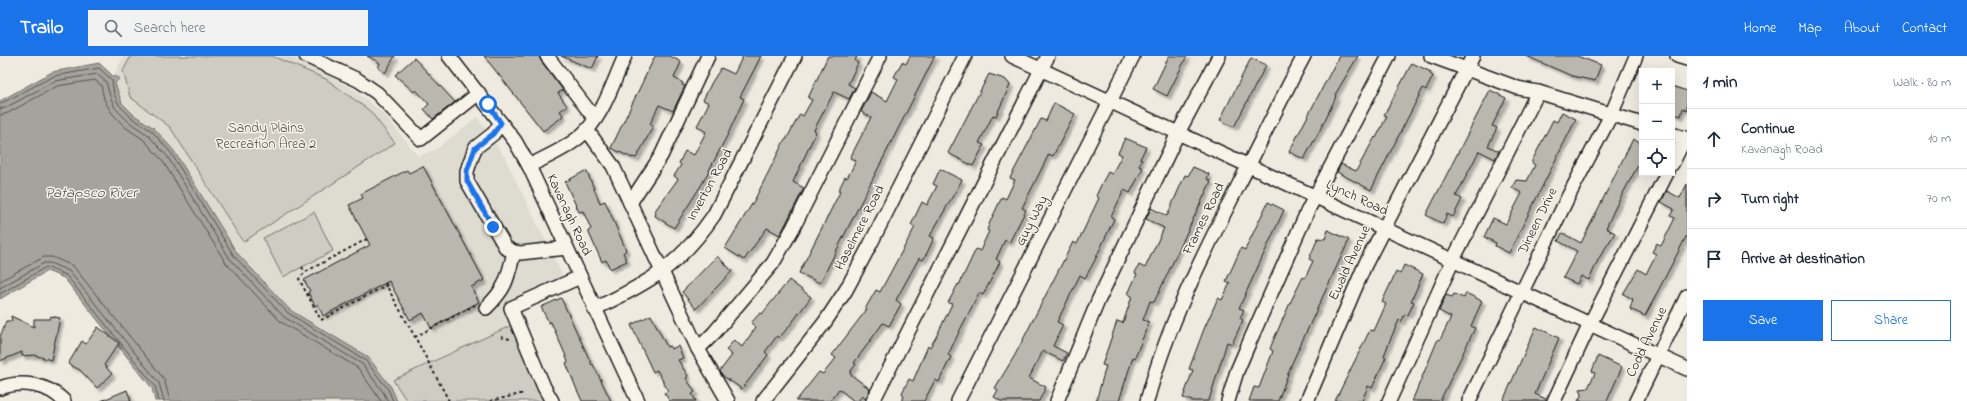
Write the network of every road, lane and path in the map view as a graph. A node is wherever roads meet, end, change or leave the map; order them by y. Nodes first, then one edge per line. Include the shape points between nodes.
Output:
1 (306, 56) edge
2 (449, 56) edge
3 (547, 56) edge
4 (625, 56) edge
5 (708, 56) edge
6 (795, 56) edge
7 (880, 56) edge
8 (965, 56) edge
9 (1012, 56) edge
10 (1048, 56) edge
11 (1134, 56) edge
12 (1219, 56) edge
13 (1304, 56) edge
14 (1389, 56) edge
15 (1431, 56) edge
16 (1474, 56) edge
17 (1636, 56) edge
18 (1677, 56) edge
19 (1687, 59) edge
20 (1042, 69) junction
21 (1467, 69) junction
22 (1538, 92) junction
23 (479, 93) junction
24 (1111, 101) junction
25 (1611, 114) junction
26 (595, 119) junction
27 (501, 123) junction
28 (1639, 123) edge
29 (587, 130) junction
30 (1178, 133) junction
31 (1675, 135) edge
32 (1686, 138) edge
33 (1675, 158) edge
34 (1248, 165) junction
35 (529, 166) junction
36 (1665, 176) edge
37 (1315, 196) junction
38 (630, 203) junction
39 (1383, 227) junction
40 (367, 240) dead end
41 (567, 248) junction
42 (514, 252) junction
43 (1453, 260) junction
44 (302, 267) dead end
45 (305, 272) junction
46 (662, 273) junction
47 (580, 277) junction
48 (1522, 292) junction
49 (1687, 296) edge
50 (481, 306) joint
51 (594, 308) junction
52 (1590, 324) junction
53 (415, 337) junction
54 (698, 349) junction
55 (1658, 355) junction
56 (1687, 369) edge
57 (0, 388) edge
58 (525, 394) dead end
59 (64, 401) edge
60 (449, 401) edge
61 (490, 401) edge
62 (552, 401) edge
63 (638, 401) edge
64 (728, 401) edge
65 (763, 401) edge
66 (873, 401) edge
67 (958, 401) edge
68 (1057, 401) edge
69 (1147, 401) edge
70 (1228, 401) edge
71 (1307, 401) edge
72 (1389, 401) edge
73 (1469, 401) edge
74 (1554, 401) edge
75 (1636, 401) edge

1 - 23 street via 358,80 377,92 421,139
2 - 23 street, Kavanagh Road
3 - 26 street
4 - 26 street
5 - 38 street via 661,156
6 - 46 street, Inverton Road via 714,215 699,236
7 - 54 street via 773,263
8 - 65 street, Haselmere Road via 846,290 825,322
9 - 20 street, Lynch Road
10 - 20 street
11 - 24 street, Guy Way
12 - 30 street
13 - 34 street, Frames Road
14 - 37 street
15 - 21 street
16 - 21 street, Ewald Avenue
17 - 25 street, Dineen Drive
18 - 19 street
20 - 24 street, Lynch Road
20 - 66 street
21 - 22 street via 1518,88
21 - 39 street, Ewald Avenue
22 - 25 street
22 - 43 street
23 - 27 street, Kavanagh Road
24 - 30 street, Lynch Road
24 - 67 street, Guy Way
25 - 28 street
25 - 48 street, Dineen Drive
26 - 29 street
27 - 35 street, Kavanagh Road
27 - 42 street via 493,134 475,148 467,171 467,181 502,243
29 - 35 street
29 - 38 street via 612,166
30 - 34 street, Lynch Road
30 - 68 street via 1098,301
31 - 32 street
32 - 33 street
34 - 37 street, Lynch Road
34 - 69 street, Frames Road via 1179,310 1162,351
35 - 41 street, Kavanagh Road
36 - 52 street
37 - 39 street, Lynch Road
37 - 70 street via 1249,343
38 - 46 street
39 - 43 street, Lynch Road
39 - 71 street, Ewald Avenue
40 - 45 path
41 - 42 street
41 - 47 street, Kavanagh Road
42 - 50 street via 501,292
43 - 48 street, Lynch Road
43 - 72 street
44 - 45 path
45 - 53 path via 299,279 322,320 386,284
46 - 51 street, Inverton Road
46 - 54 street
47 - 51 street, Kavanagh Road
47 - 62 street via 511,308
48 - 52 street, Lynch Road
48 - 73 street, Dineen Drive
49 - 55 street, Codd Avenue
50 - 53 path
51 - 63 street, Kavanagh Road
52 - 55 street, Lynch Road
52 - 74 street
53 - 60 path
54 - 64 street
55 - 56 street, Lynch Road
55 - 75 street, Codd Avenue
57 - 59 street via 19,384 34,385 51,391
58 - 61 path

